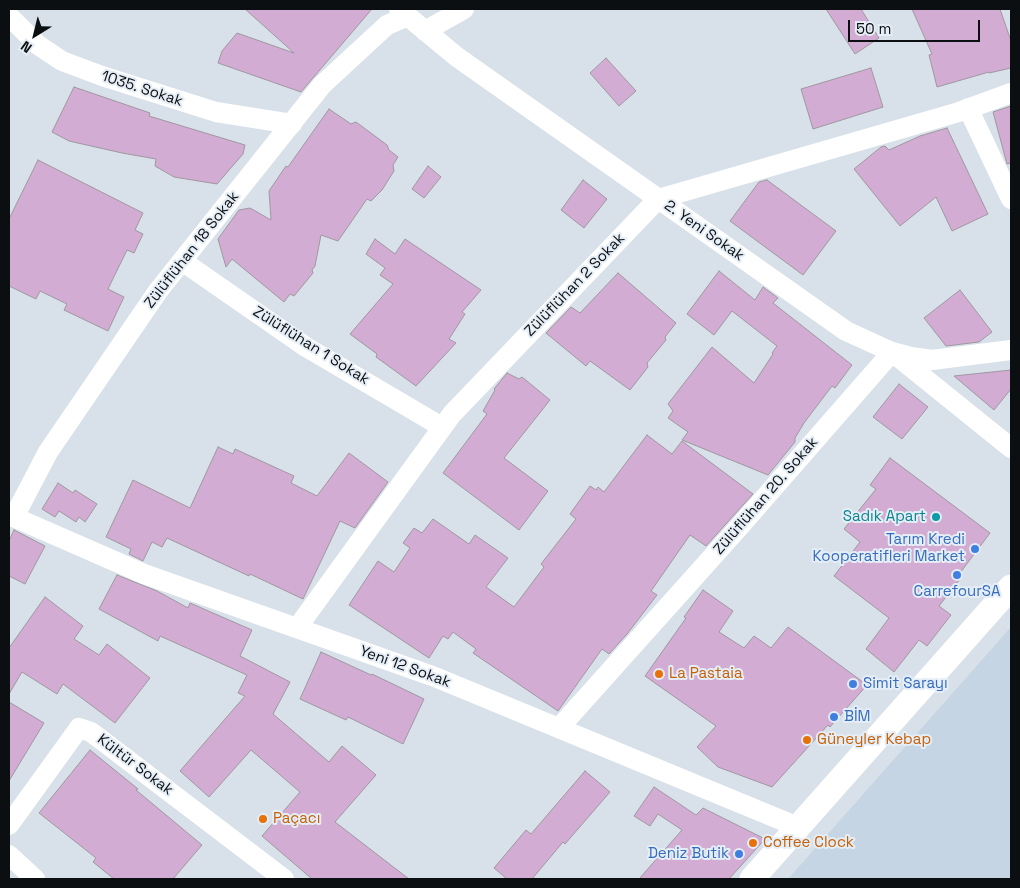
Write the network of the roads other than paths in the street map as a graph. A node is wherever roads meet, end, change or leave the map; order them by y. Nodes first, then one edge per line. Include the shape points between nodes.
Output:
1 (464, 9) edge
2 (403, 12) edge
3 (9, 16) edge
4 (426, 31) junction
5 (1011, 93) edge
6 (968, 108) junction
7 (292, 124) junction
8 (658, 199) junction
9 (1011, 199) edge
10 (182, 261) junction
11 (1011, 350) edge
12 (892, 352) junction
13 (442, 428) junction
14 (1011, 448) edge
15 (11, 516) edge
16 (1011, 587) edge
17 (297, 628) junction
18 (559, 728) junction
19 (9, 825) edge
20 (798, 827) junction
21 (9, 855) edge
22 (26, 876) edge
23 (284, 879) edge
24 (752, 879) edge

1 - 4 street
2 - 4 street, 2. Yeni Sokak
2 - 7 street, Zülüflühan 18 Sokak via 322,85
3 - 7 street, 1035. Sokak via 38,45 62,61 216,112
4 - 8 street, 2. Yeni Sokak via 457,57
5 - 6 street
6 - 8 street
6 - 9 street
7 - 10 street, Zülüflühan 18 Sokak
8 - 12 street, 2. Yeni Sokak via 846,331
8 - 13 street, Zülüflühan 2 Sokak
10 - 13 street, Zülüflühan 1 Sokak via 306,347
10 - 15 street, Zülüflühan 18 Sokak via 48,452
11 - 12 street via 932,360
12 - 14 street, 2. Yeni Sokak
12 - 18 street, Zülüflühan 20. Sokak
13 - 17 street, Zülüflühan 2 Sokak
15 - 17 street, Yeni 12 Sokak via 144,574
16 - 20 street
17 - 18 street, Yeni 12 Sokak via 435,677
18 - 20 street, Yeni 12 Sokak
19 - 23 street, Kültür Sokak via 79,728 91,732
20 - 24 street
21 - 22 street

